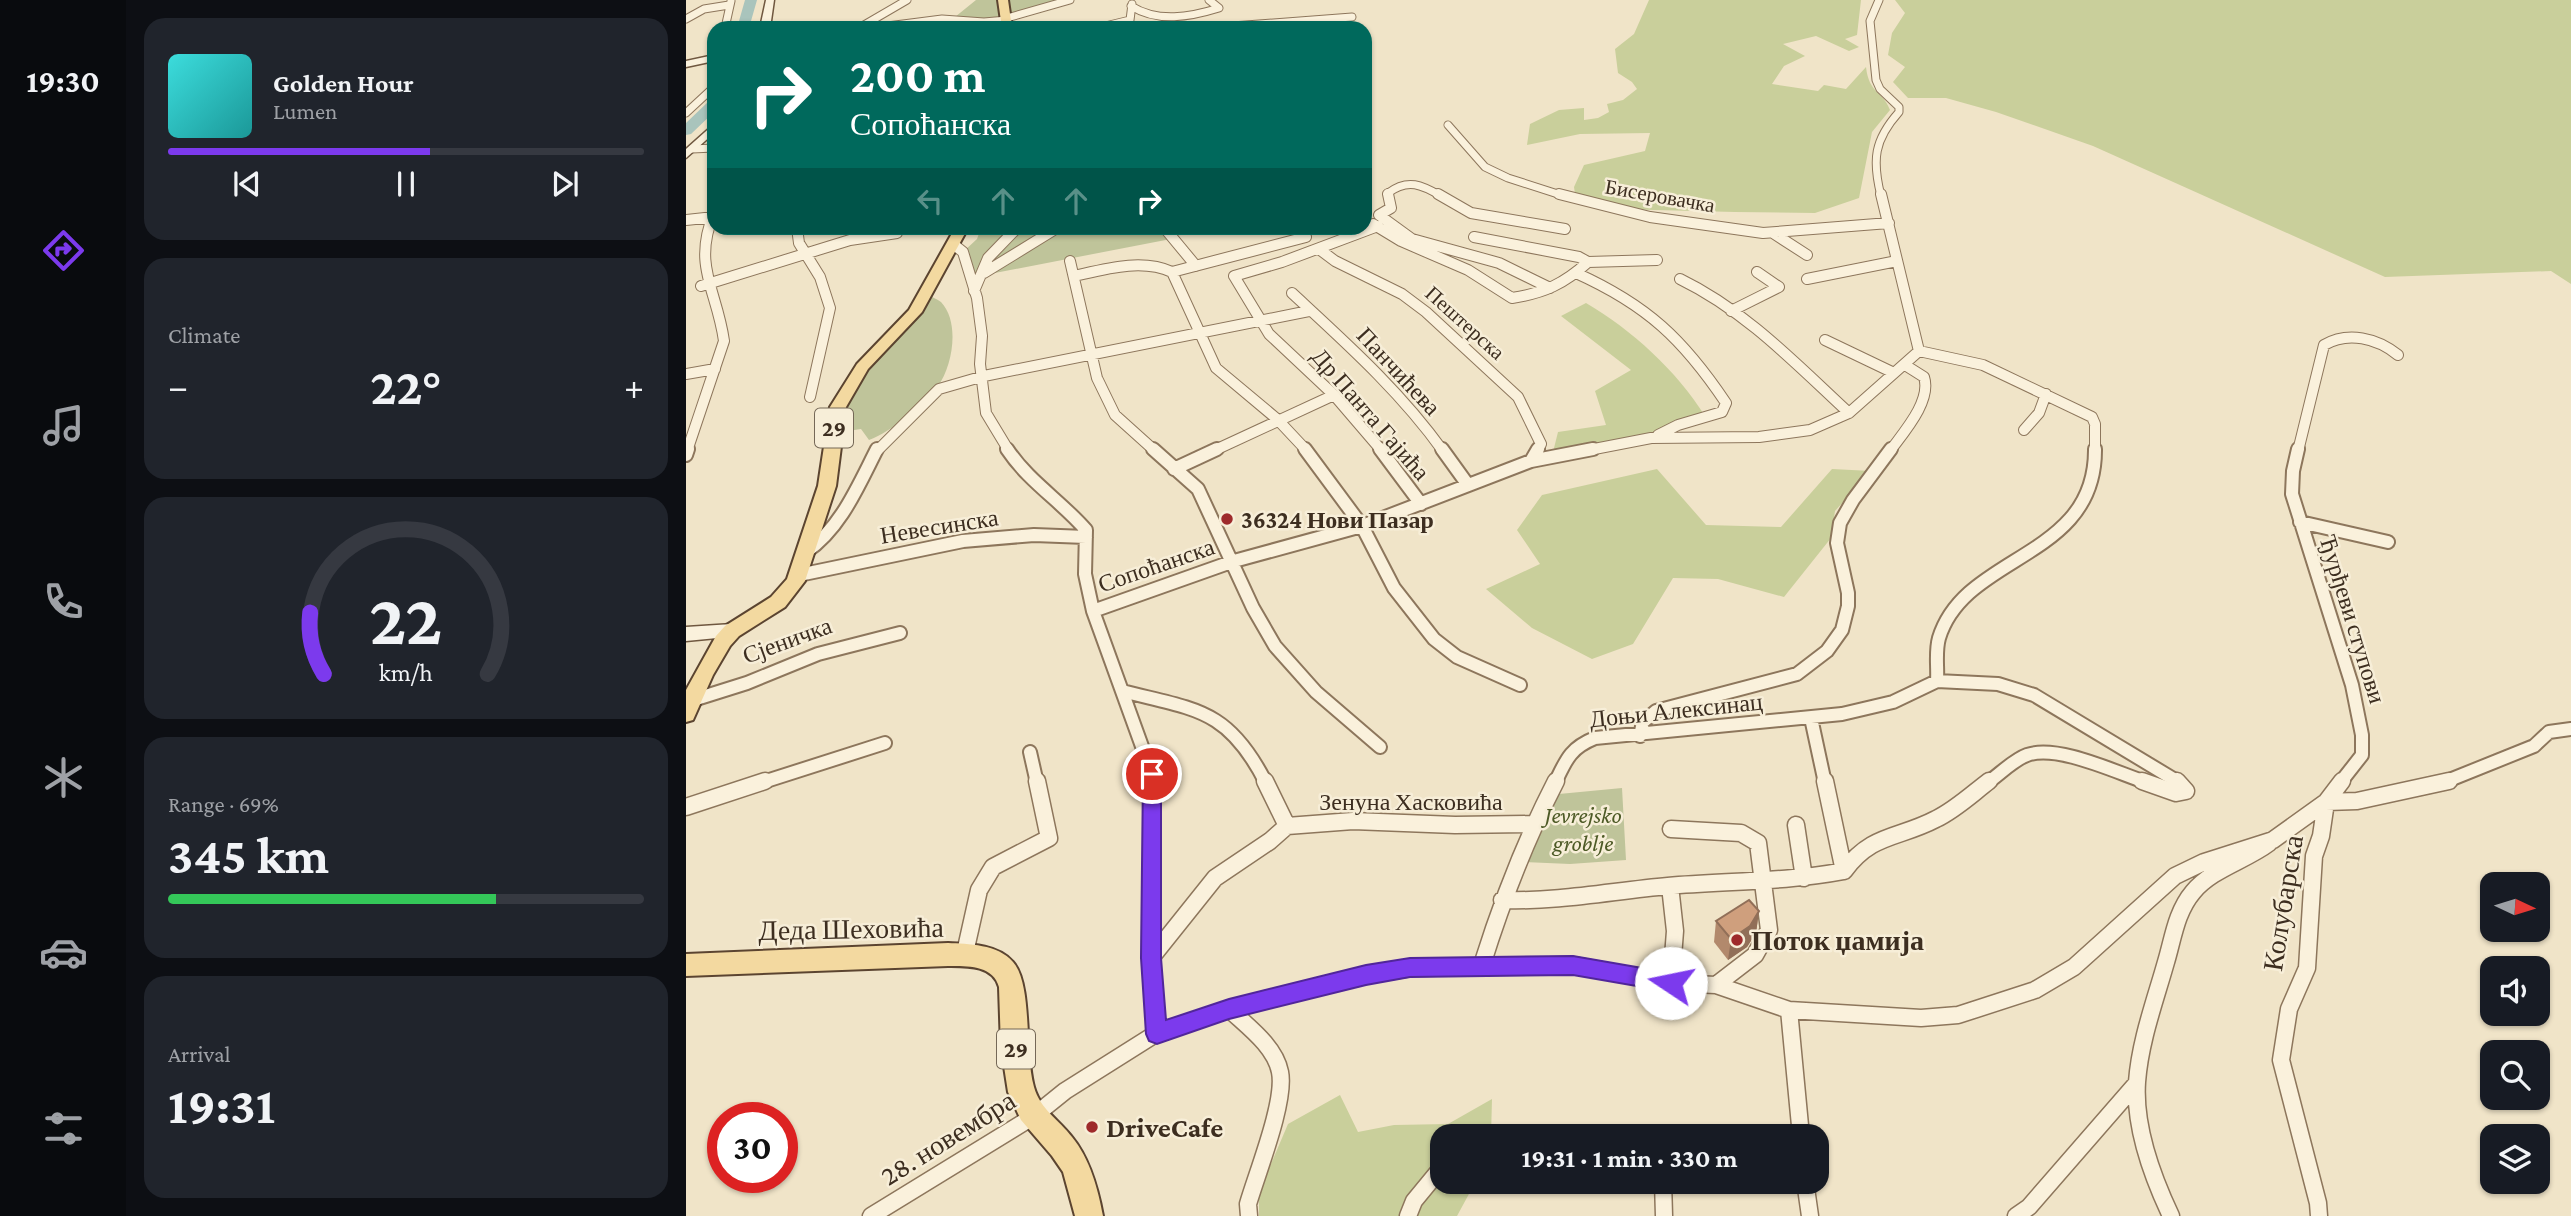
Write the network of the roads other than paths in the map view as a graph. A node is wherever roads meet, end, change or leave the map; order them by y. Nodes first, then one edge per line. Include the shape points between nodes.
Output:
1 (770, 0) edge
2 (907, 0) edge
3 (1003, 0) edge
4 (1070, 0) edge
5 (1209, 0) edge
6 (1879, 0) edge
7 (730, 3) edge
8 (1132, 3) edge
9 (1352, 17) dead end
10 (686, 19) edge
11 (930, 20) joint
12 (726, 21) edge
13 (766, 21) edge
14 (871, 21) edge
15 (923, 21) edge
16 (975, 21) edge
17 (1007, 21) edge
18 (1010, 21) edge
19 (1126, 21) edge
20 (1299, 21) edge
21 (707, 60) edge
22 (686, 64) edge
23 (707, 94) edge
24 (686, 113) edge
25 (1448, 125) dead end
26 (707, 134) edge
27 (707, 149) edge
28 (689, 152) edge
29 (707, 217) edge
30 (686, 219) edge
31 (1372, 223) edge
32 (1889, 223) junction
33 (707, 224) edge
34 (1378, 226) junction
35 (1372, 228) edge
36 (1565, 229) dead end
37 (1773, 233) junction
38 (797, 235) edge
39 (881, 235) edge
40 (958, 235) edge
41 (1010, 235) edge
42 (1046, 235) edge
43 (1171, 235) edge
44 (1305, 235) edge
45 (1355, 235) edge
46 (1474, 237) dead end
47 (695, 239) dead end
48 (953, 244) junction
49 (1319, 249) junction
50 (804, 253) junction
51 (1807, 255) dead end
52 (1657, 260) dead end
53 (1070, 261) dead end
54 (1897, 261) junction
55 (1588, 262) junction
56 (1195, 266) junction
57 (1120, 267) joint
58 (1172, 272) junction
59 (1757, 272) dead end
60 (984, 273) junction
61 (1576, 273) junction
62 (1074, 276) junction
63 (1680, 279) dead end
64 (1807, 279) dead end
65 (1550, 288) junction
66 (974, 291) junction
67 (1292, 293) dead end
68 (1309, 311) junction
69 (1731, 311) junction
70 (1261, 322) junction
71 (1200, 334) junction
72 (1825, 340) dead end
73 (1919, 351) junction
74 (2398, 355) dead end
75 (1091, 356) junction
76 (715, 369) junction
77 (1900, 369) junction
78 (686, 373) edge
79 (984, 376) junction
80 (2046, 394) junction
81 (1334, 395) junction
82 (810, 397) dead end
83 (1849, 413) junction
84 (1277, 419) junction
85 (2024, 430) dead end
86 (1651, 438) junction
87 (1232, 441) joint
88 (686, 455) edge
89 (1531, 461) junction
90 (1174, 469) junction
91 (1468, 485) junction
92 (1421, 504) junction
93 (2300, 522) junction
94 (1362, 526) junction
95 (1086, 537) junction
96 (2388, 542) dead end
97 (806, 552) junction
98 (1234, 561) junction
99 (799, 575) junction
100 (1093, 611) junction
101 (732, 631) junction
102 (900, 633) dead end
103 (686, 634) edge
104 (1937, 681) junction
105 (1520, 685) dead end
106 (1122, 691) junction
107 (689, 707) edge
108 (1811, 718) junction
109 (2571, 729) edge
110 (1640, 736) junction
111 (885, 743) dead end
112 (1380, 747) dead end
113 (1030, 752) dead end
114 (2326, 802) junction
115 (686, 807) edge
116 (1534, 824) junction
117 (1796, 825) dead end
118 (1287, 826) junction
119 (1671, 829) dead end
120 (2273, 840) junction
121 (1844, 872) junction
122 (1804, 878) junction
123 (1762, 880) junction
124 (1670, 886) junction
125 (1502, 900) junction
126 (964, 957) junction
127 (1151, 958) junction
128 (686, 965) edge
129 (1482, 965) junction
130 (1671, 983) junction
131 (1716, 985) junction
132 (1229, 1009) junction
133 (1789, 1010) junction
134 (1157, 1034) junction
135 (2136, 1084) junction
136 (1034, 1116) junction
137 (1800, 1124) edge
138 (1430, 1182) edge
139 (1663, 1194) edge
140 (1807, 1194) edge
141 (871, 1216) edge
142 (1089, 1216) edge
143 (1249, 1216) edge
144 (1408, 1216) edge
145 (1664, 1216) edge
146 (1810, 1216) edge
147 (2016, 1216) edge
148 (2171, 1216) edge
149 (2319, 1216) edge

1 - 13 street
2 - 14 street
3 - 17 main road
4 - 18 street
5 - 8 street via 1219,8 1176,16 1140,13
6 - 32 street via 1870,21 1876,80 1899,107 1878,136 1875,154
7 - 10 street
7 - 12 street
8 - 19 street via 1130,20
9 - 20 street
11 - 15 street
11 - 16 street
21 - 22 street
23 - 24 street
25 - 37 street, Бисеровачка via 1485,167 1555,193 1650,216
26 - 28 street
27 - 28 street
29 - 30 street
31 - 34 street
32 - 37 street, Бисеровачка
32 - 54 street
33 - 47 street
34 - 35 street
34 - 65 street via 1401,242 1468,270 1512,298 1531,297
36 - 65 street via 1471,213 1411,183 1388,193 1391,208 1379,215 1412,239 1499,263
37 - 51 street
38 - 50 street
39 - 50 street
40 - 48 main road, 29
41 - 60 street via 993,252
42 - 60 street
43 - 56 street
44 - 56 street
45 - 49 street
46 - 55 street
48 - 66 street, Сопоћанска via 963,252
48 - 97 main road, 29 via 915,312 862,367 838,407 829,476
49 - 70 street, Др Панта Гајића via 1234,276
49 - 89 street, Пештерска via 1402,294 1518,397 1541,444
50 - 76 street via 699,282 719,321 723,341
50 - 82 street via 820,276 830,309
52 - 55 street
53 - 62 street
54 - 64 street
54 - 73 street
55 - 61 street
56 - 58 street
57 - 58 street via 1160,266
57 - 62 street
58 - 71 street
59 - 69 street via 1779,288
60 - 66 street
61 - 65 street
61 - 86 street via 1617,292 1659,324 1701,365 1726,403 1722,412
62 - 75 street
63 - 69 street via 1698,286
66 - 79 street, Сопоћанска
67 - 68 street, Панчићева
68 - 70 street, Др Панта Гајића
68 - 91 street, Панчићева via 1364,359 1417,415
69 - 83 street
70 - 71 street
70 - 81 street, Др Панта Гајића
71 - 75 street
71 - 84 street via 1216,368
72 - 77 street
73 - 77 street
73 - 80 street via 1983,365
74 - 93 street, Ђурђеви ступови via 2371,339 2345,338 2324,345 2292,471 2292,494
75 - 79 street
75 - 90 street via 1115,415
76 - 78 street
76 - 88 street
77 - 83 street
77 - 110 street via 1917,370 1927,389 1839,524 1836,542 1848,594 1840,633 1829,651 1797,674 1656,711 1643,722
79 - 95 street, Сопоћанска via 986,413 1006,450 1033,482 1079,519
79 - 97 street via 939,389 879,446 826,538
80 - 85 street via 2039,413
80 - 104 street via 2092,417 2094,477 2084,503 2029,555 1991,577 1953,611 1939,638
81 - 84 street
81 - 92 street, Др Панта Гајића
83 - 86 street via 1787,435
84 - 87 street
84 - 94 street via 1309,453
86 - 89 street, Сопоћанска
87 - 90 street
89 - 91 street, Сопоћанска
90 - 98 street via 1199,489
91 - 92 street, Сопоћанска
92 - 94 street, Сопоћанска
93 - 96 street, Ђурђеви ступови
93 - 114 street, Ђурђеви ступови via 2352,685 2362,734 2362,755
94 - 98 street, Сопоћанска
94 - 105 street via 1394,588 1434,639 1457,657
95 - 99 street, Невесинска via 1034,535 963,541
95 - 100 street, Сопоћанска via 1084,574
97 - 99 main road, 29
98 - 100 street, Сопоћанска
98 - 112 street via 1275,646 1316,692
99 - 101 main road, 29 via 778,602
100 - 106 street, Сопоћанска
101 - 103 street
101 - 107 main road, Сјеничка / 29 via 715,652
102 - 107 street, Сјеничка via 818,654
104 - 108 street, Доњи Алексинац via 1918,693
104 - 121 street via 1989,681 2034,695 2183,785 2184,793 2071,757 2048,752 2025,755 1937,819 1858,852
106 - 118 street, Зенуна Хасковића via 1202,711 1224,724 1250,755
106 - 127 street, Сопоћанска via 1152,774
108 - 110 street, Доњи Алексинац
108 - 121 street
109 - 114 street via 2549,732 2534,746 2448,782 2357,801
110 - 116 street, Доњи Алексинац via 1595,738 1578,745
111 - 115 street
113 - 126 street via 1049,838 993,867 979,890
114 - 120 street, Ђурђеви ступови
114 - 149 street, Колубарска via 2315,856 2307,968 2289,1009 2281,1060
116 - 118 street, Зенуна Хасковића via 1353,821
116 - 125 street, Доњи Алексинац
117 - 122 street
118 - 127 street, Зенуна Хасковића via 1215,878
119 - 123 street via 1741,832 1758,843
120 - 133 street, Ђурђеви ступови via 2175,876 2074,967 2035,990 1958,1015 1864,1016
120 - 135 street, Колубарска via 2212,875 2183,905 2148,1019
121 - 122 street
122 - 123 street
123 - 124 street
123 - 131 street via 1769,930 1765,944
124 - 125 street via 1528,902
124 - 130 street via 1675,931
125 - 129 street, Доњи Алексинац
126 - 128 main road, Деда Шеховића / 29 via 845,956
126 - 136 main road, Деда Шеховића / 29 via 989,960 1010,978 1020,1085
127 - 134 street, Сопоћанска
129 - 130 street, Ђурђеви ступови via 1573,965
129 - 132 street, Ђурђеви ступови via 1366,975
130 - 131 street, Ђурђеви ступови
131 - 133 street, Ђурђеви ступови
132 - 134 street, Ђурђеви ступови
132 - 143 street via 1271,1053 1280,1073 1277,1101 1248,1203
133 - 137 street
134 - 136 street, 28. новембра via 1065,1091
135 - 147 street via 2029,1207
135 - 148 street, Колубарска via 2145,1143
136 - 141 street, 28. новембра
136 - 142 main road, 29 via 1076,1168
138 - 144 street
139 - 145 street
140 - 146 street

